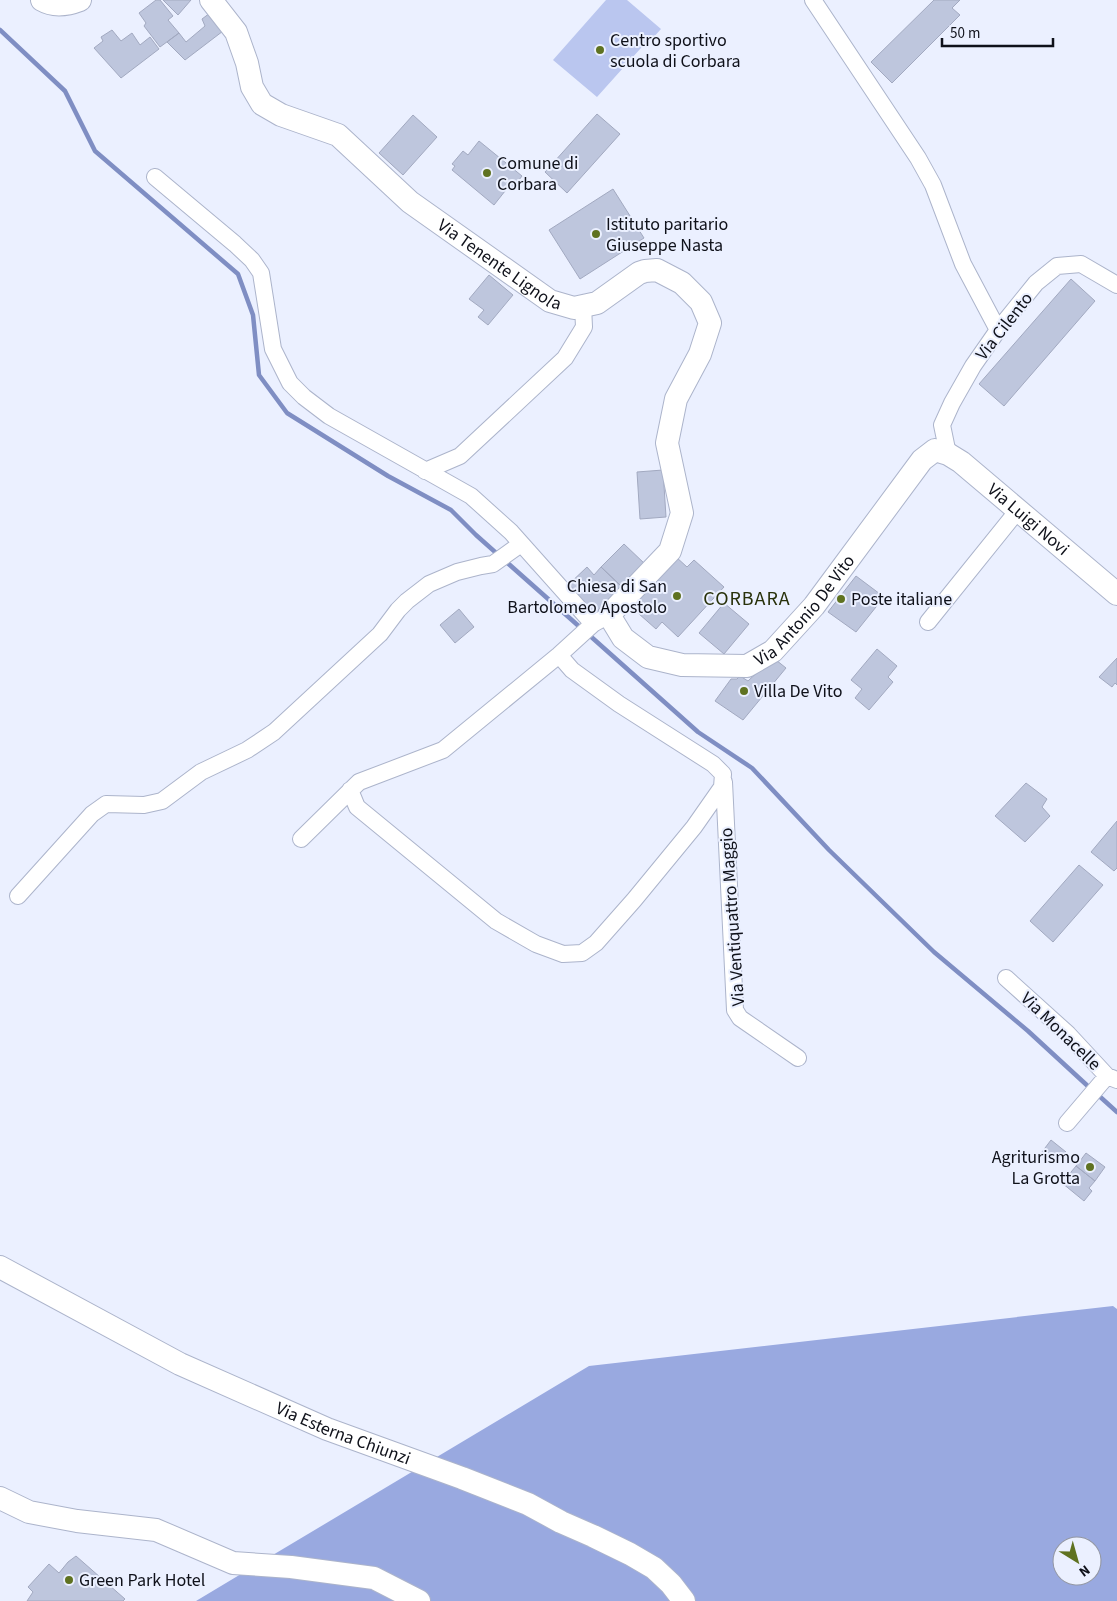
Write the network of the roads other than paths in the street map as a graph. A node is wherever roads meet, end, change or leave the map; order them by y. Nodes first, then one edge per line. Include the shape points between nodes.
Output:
1 (42, 0) edge
2 (80, 0) edge
3 (211, 0) edge
4 (813, 0) edge
5 (155, 177) dead end
6 (1117, 285) edge
7 (583, 306) junction
8 (998, 330) junction
9 (941, 452) junction
10 (425, 471) junction
11 (1019, 510) junction
12 (521, 544) junction
13 (1117, 594) edge
14 (601, 620) junction
15 (928, 622) dead end
16 (559, 654) junction
17 (722, 780) junction
18 (350, 790) junction
19 (300, 838) dead end
20 (18, 896) dead end
21 (1006, 978) dead end
22 (798, 1058) dead end
23 (1112, 1078) edge
24 (1067, 1123) dead end
25 (0, 1267) edge
26 (0, 1498) edge
27 (419, 1601) edge
28 (684, 1601) edge

1 - 2 main road via 67,5
3 - 7 main road, Via Tenente Lignola via 236,32 248,63 252,87 262,104 281,115 338,135 410,202 550,301 574,308
4 - 8 street via 918,158 933,185 963,264
5 - 10 street via 235,244 261,273 273,349 290,383 329,416
6 - 8 street, Via Cilento via 1082,264 1057,266 1036,283
7 - 10 street via 584,327 565,358 460,456
7 - 14 main road, Via Tenente Lignola via 598,303 639,273 657,270 682,283 701,302 710,323 700,354 676,399 667,443 682,513 670,550
8 - 9 street, Via Cilento via 952,403 942,425
9 - 11 main road, Via Luigi Novi via 961,462
9 - 14 main road, Via Antonio De Vito via 922,460 814,606 773,651 747,666 682,665 648,657
10 - 12 street via 471,496
11 - 13 main road, Via Luigi Novi
11 - 15 street
12 - 14 street
12 - 20 street via 493,564 457,572 429,584 407,601 380,634 274,732 247,750 201,772 162,801 144,805 106,804 92,814
14 - 16 street
16 - 17 street via 580,676 713,764
16 - 18 street via 443,750 359,782
17 - 18 street via 694,827 596,943 582,953 563,954 536,944 496,921 357,807
17 - 22 street, Via Ventiquattro Maggio via 735,1010 740,1018
18 - 19 street
21 - 23 street, Via Monacelle
23 - 24 street
25 - 28 main road, Via Esterna Chiunzi via 180,1364 327,1428 528,1504 654,1568
26 - 27 main road via 29,1512 156,1530 233,1563 374,1578

